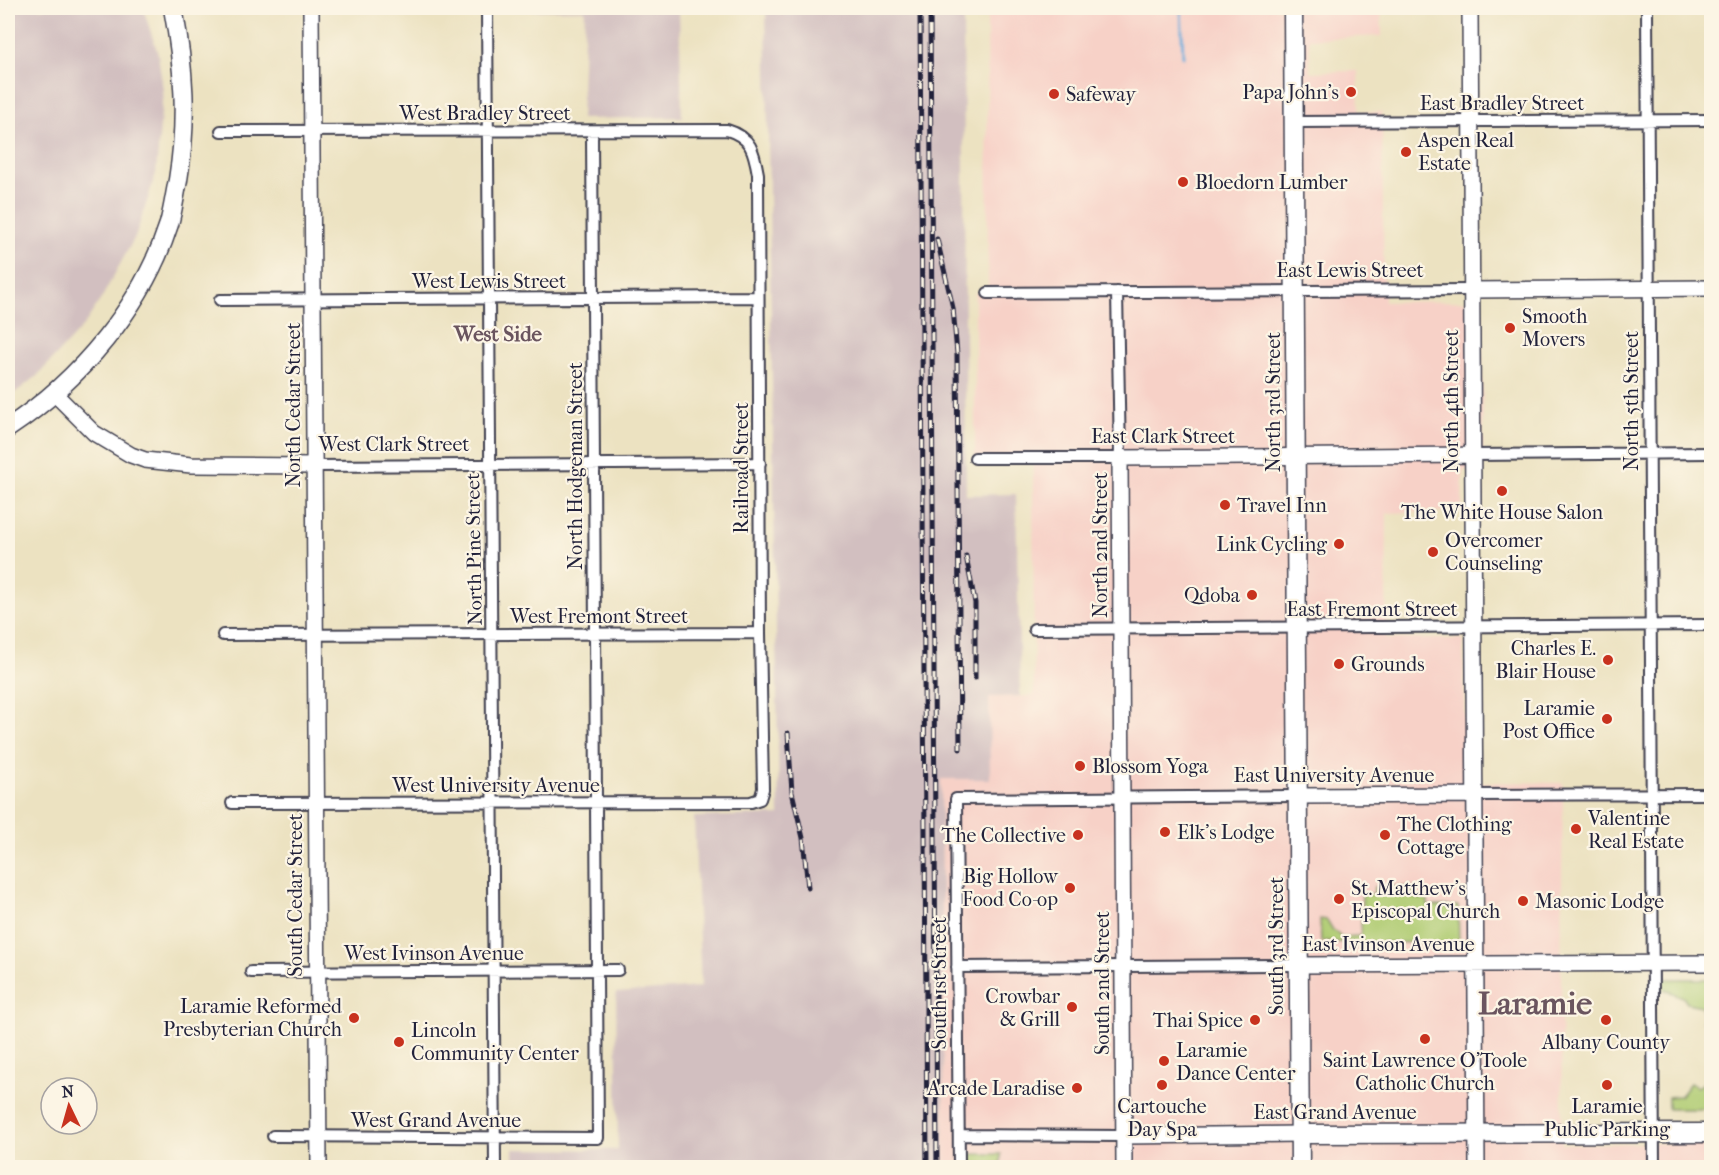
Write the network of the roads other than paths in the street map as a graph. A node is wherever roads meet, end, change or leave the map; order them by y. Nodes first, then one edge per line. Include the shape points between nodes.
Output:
1 (173, 8) edge
2 (311, 8) edge
3 (487, 8) edge
4 (1293, 8) edge
5 (1470, 8) edge
6 (1647, 8) edge
7 (1647, 120) junction
8 (1712, 120) edge
9 (1471, 121) junction
10 (1294, 122) junction
11 (488, 130) junction
12 (592, 130) junction
13 (221, 131) dead end
14 (312, 131) junction
15 (746, 139) joint
16 (1712, 288) edge
17 (1648, 289) junction
18 (1472, 290) junction
19 (1294, 291) junction
20 (1117, 292) junction
21 (988, 293) dead end
22 (757, 297) junction
23 (593, 298) junction
24 (313, 299) junction
25 (490, 299) junction
26 (220, 300) dead end
27 (54, 393) junction
28 (8, 428) edge
29 (1649, 453) junction
30 (1712, 453) edge
31 (1472, 455) junction
32 (1296, 456) junction
33 (975, 458) dead end
34 (1120, 458) junction
35 (760, 463) junction
36 (491, 464) junction
37 (593, 465) junction
38 (314, 466) junction
39 (1650, 625) junction
40 (1712, 625) edge
41 (1474, 626) junction
42 (1296, 627) junction
43 (1034, 629) dead end
44 (1121, 629) junction
45 (760, 633) junction
46 (493, 634) junction
47 (222, 635) dead end
48 (315, 635) junction
49 (594, 635) junction
50 (1652, 794) junction
51 (1712, 794) edge
52 (1475, 795) junction
53 (1297, 796) junction
54 (1122, 798) junction
55 (760, 799) joint
56 (956, 799) joint
57 (596, 802) junction
58 (232, 803) dead end
59 (316, 803) junction
60 (492, 803) junction
61 (1653, 963) junction
62 (1712, 963) edge
63 (1476, 964) junction
64 (1298, 965) junction
65 (1123, 966) junction
66 (957, 967) junction
67 (492, 970) junction
68 (597, 970) junction
69 (618, 970) dead end
70 (316, 971) junction
71 (251, 972) dead end
72 (1477, 1133) junction
73 (1654, 1133) junction
74 (1712, 1133) edge
75 (1299, 1134) junction
76 (959, 1135) junction
77 (273, 1136) dead end
78 (1124, 1136) junction
79 (495, 1137) junction
80 (318, 1138) junction
81 (598, 1138) joint
82 (319, 1167) edge
83 (495, 1167) edge
84 (959, 1167) edge
85 (1124, 1167) edge
86 (1300, 1167) edge
87 (1477, 1167) edge
88 (1654, 1167) edge

1 - 27 main road via 184,77 184,123 169,224 159,251 118,322 88,361
2 - 14 street, North Cedar Street
3 - 11 street, North Pine Street
4 - 10 main road, North 3rd Street
5 - 9 street, North 4th Street
6 - 7 street, North 5th Street
7 - 8 street, East Bradley Street
7 - 9 street, East Bradley Street
7 - 17 street, North 5th Street
9 - 10 street, East Bradley Street
9 - 18 street, North 4th Street
10 - 19 main road, North 3rd Street
11 - 12 street, West Bradley Street
11 - 14 street, West Bradley Street
11 - 25 street, North Pine Street
12 - 15 street, West Bradley Street via 727,130
12 - 23 street, North Hodgeman Street
13 - 14 street, West Bradley Street
14 - 24 street, North Cedar Street
15 - 22 street, Railroad Street via 758,174
16 - 17 street, East Lewis Street
17 - 18 street, East Lewis Street
17 - 29 street, North 5th Street
18 - 19 street, East Lewis Street
18 - 31 street, North 4th Street
19 - 20 street, East Lewis Street
19 - 32 main road, North 3rd Street
20 - 21 street, East Lewis Street
20 - 34 street, North 2nd Street
22 - 23 street, West Lewis Street
22 - 35 street, Railroad Street
23 - 25 street, West Lewis Street
23 - 37 street, North Hodgeman Street
24 - 25 street, West Lewis Street
24 - 26 street, West Lewis Street
24 - 38 street, North Cedar Street
25 - 36 street, North Pine Street
27 - 28 main road
27 - 38 street, West Clark Street via 94,433 145,460 191,465
29 - 30 street, East Clark Street
29 - 31 street, East Clark Street
29 - 39 street, North 5th Street
31 - 32 street, East Clark Street
31 - 41 street, North 4th Street
32 - 34 street, East Clark Street
32 - 42 main road, North 3rd Street
33 - 34 street, East Clark Street
34 - 44 street, North 2nd Street
35 - 37 street, West Clark Street
35 - 45 street, Railroad Street
36 - 37 street, West Clark Street
36 - 38 street, West Clark Street
36 - 46 street, North Pine Street
37 - 49 street, North Hodgeman Street
38 - 48 street, North Cedar Street
39 - 40 street, East Fremont Street
39 - 41 street, East Fremont Street
39 - 50 street, North 5th Street
41 - 42 street, East Fremont Street
41 - 52 street, North 4th Street
42 - 44 street, East Fremont Street
42 - 53 main road, North 3rd Street
43 - 44 street, East Fremont Street
44 - 54 street, North 2nd Street
45 - 49 street, West Fremont Street
45 - 55 street, Railroad Street
46 - 48 street, West Fremont Street
46 - 49 street, West Fremont Street
46 - 60 street, North Pine Street
47 - 48 street, West Fremont Street
48 - 59 street, North Cedar Street
49 - 57 street, North Hodgeman Street
50 - 51 street, East University Avenue
50 - 52 street, East University Avenue
50 - 61 street, North 5th Street
52 - 53 street, East University Avenue
52 - 63 street, North 4th Street
53 - 54 street, East University Avenue
53 - 64 main road, South 3rd Street
54 - 56 street, East University Avenue
54 - 65 street, South 2nd Street
55 - 57 street, West University Avenue
56 - 66 street, South 1st Street
57 - 60 street, West University Avenue
57 - 68 street, North Hodgeman Street
58 - 59 street, West University Avenue
59 - 60 street, West University Avenue
59 - 70 street, South Cedar Street
60 - 67 street, North Pine Street
61 - 62 street, East Ivinson Avenue
61 - 63 street, East Ivinson Avenue
61 - 73 street, North 5th Street
63 - 64 street, East Ivinson Avenue
63 - 72 street, North 4th Street
64 - 65 street, East Ivinson Avenue
64 - 75 main road, South 3rd Street
65 - 66 street, East Ivinson Avenue
65 - 78 street, South 2nd Street
66 - 76 street, South 1st Street
67 - 68 street, West Ivinson Avenue
67 - 70 street, West Ivinson Avenue
67 - 79 street, North Pine Street
68 - 69 street, West Ivinson Avenue
68 - 81 street, North Hodgeman Street
70 - 71 street, West Ivinson Avenue
70 - 80 street, South Cedar Street
72 - 73 main road, East Grand Avenue
72 - 75 main road, East Grand Avenue
72 - 87 street, North 4th Street
73 - 74 main road, East Grand Avenue
73 - 88 street, North 5th Street
75 - 78 street, East Grand Avenue
75 - 86 main road, South 3rd Street
76 - 78 street, East Grand Avenue
76 - 84 street, South 1st Street
77 - 80 street, West Grand Avenue
78 - 85 street, South 2nd Street
79 - 80 street, West Grand Avenue
79 - 81 street, West Grand Avenue
79 - 83 street, North Pine Street
80 - 82 street, South Cedar Street

